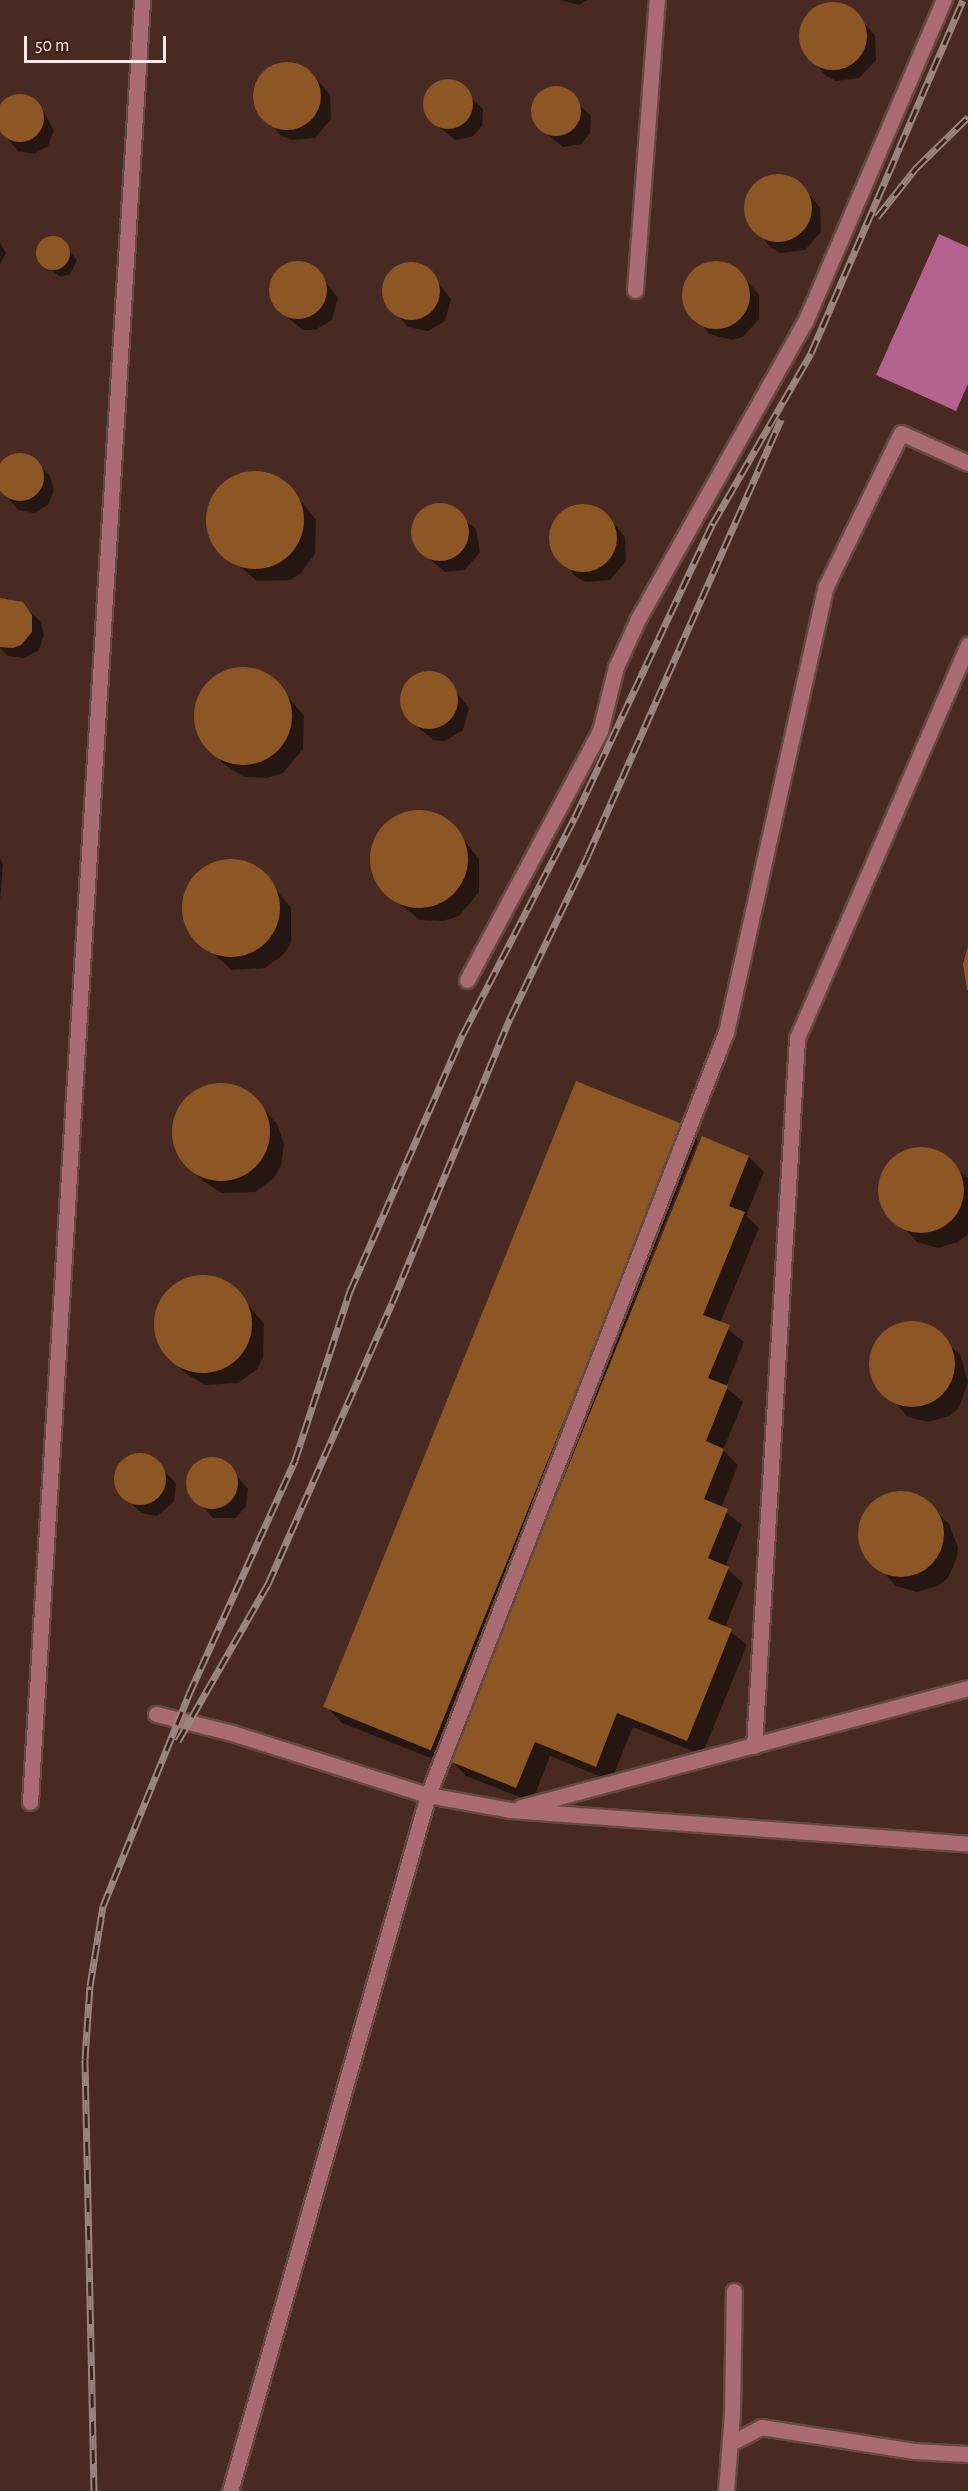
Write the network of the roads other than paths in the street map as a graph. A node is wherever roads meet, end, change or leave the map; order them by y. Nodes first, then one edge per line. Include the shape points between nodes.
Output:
1 (142, 0) edge
2 (657, 0) edge
3 (944, 0) edge
4 (635, 290) dead end
5 (968, 463) edge
6 (968, 645) edge
7 (467, 980) dead end
8 (968, 1688) edge
9 (156, 1714) dead end
10 (754, 1746) junction
11 (428, 1795) junction
12 (30, 1802) dead end
13 (510, 1810) junction
14 (968, 1844) edge
15 (734, 2291) dead end
16 (731, 2443) junction
17 (968, 2454) edge
18 (230, 2491) edge
19 (726, 2491) edge

1 - 12 lane
2 - 4 lane
3 - 7 lane via 805,322 638,619 616,667 600,731
5 - 11 lane via 901,433 826,586 726,1032
6 - 10 lane via 797,1038
8 - 10 lane
9 - 11 lane via 232,1732
10 - 13 lane
11 - 13 lane
11 - 18 lane
13 - 14 lane
15 - 16 lane
16 - 17 lane via 761,2427 915,2451
16 - 19 lane

